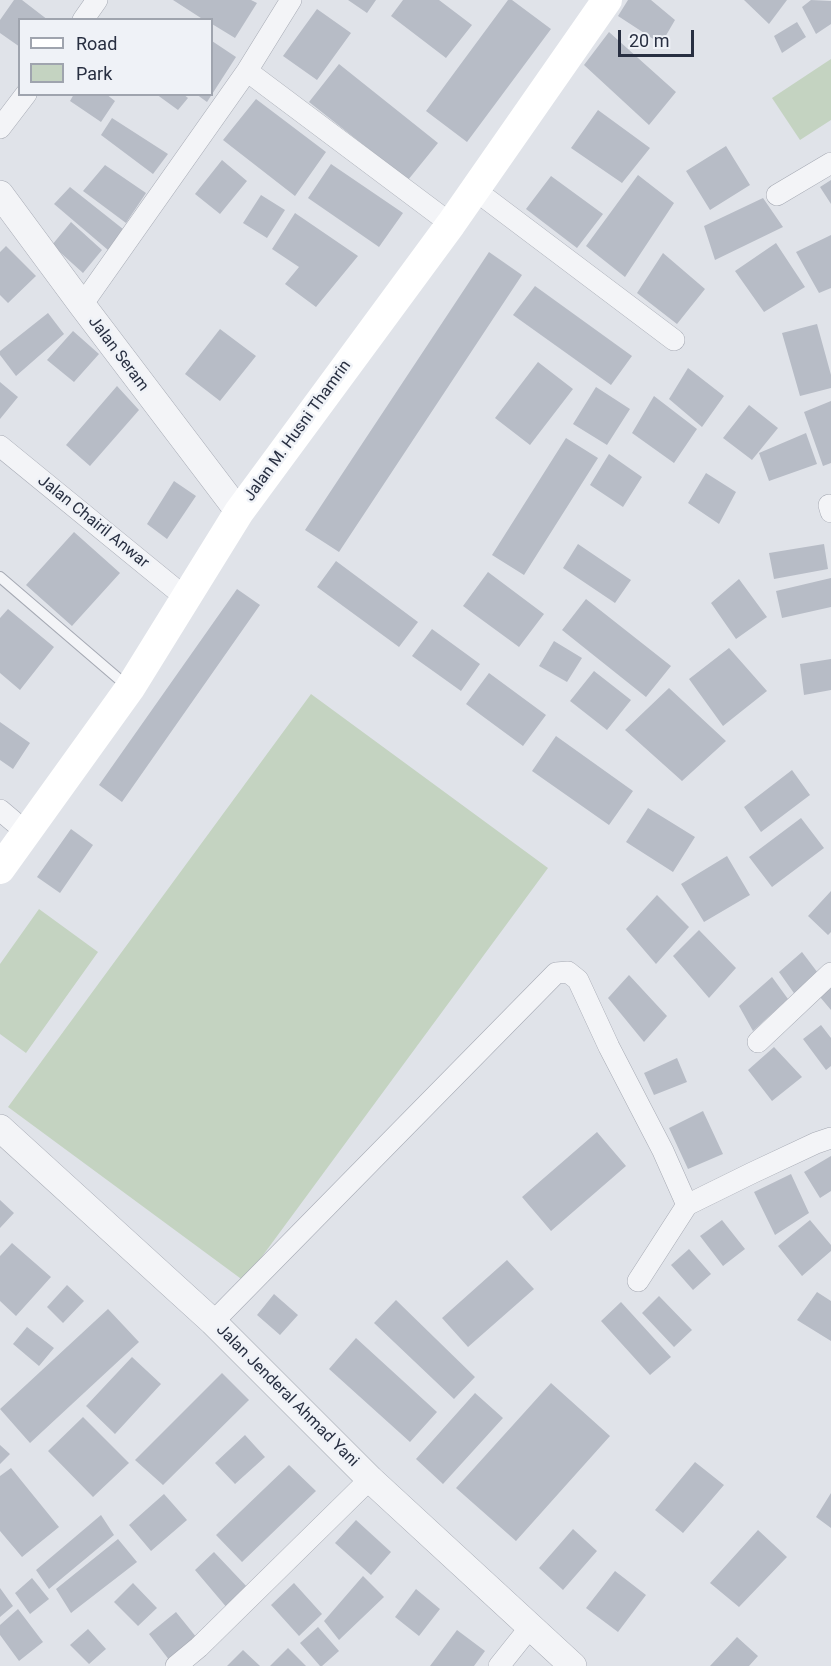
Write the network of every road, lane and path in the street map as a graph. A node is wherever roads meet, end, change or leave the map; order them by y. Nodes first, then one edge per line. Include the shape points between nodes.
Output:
1 (97, 0) edge
2 (291, 0) edge
3 (607, 0) edge
4 (84, 18) edge
5 (247, 71) junction
6 (24, 96) edge
7 (0, 128) edge
8 (831, 163) edge
9 (475, 190) junction
10 (0, 194) edge
11 (777, 195) dead end
12 (452, 224) junction
13 (81, 305) junction
14 (674, 340) dead end
15 (0, 446) edge
16 (239, 512) junction
17 (0, 577) edge
18 (186, 598) junction
19 (130, 688) junction
20 (0, 810) edge
21 (26, 832) junction
22 (0, 869) edge
23 (831, 974) edge
24 (758, 1042) dead end
25 (0, 1128) edge
26 (831, 1138) edge
27 (687, 1205) junction
28 (638, 1281) dead end
29 (213, 1322) junction
30 (370, 1479) junction
31 (531, 1626) junction
32 (176, 1666) edge
33 (499, 1666) edge
34 (573, 1666) edge

1 - 4 street
2 - 5 street
3 - 9 main road, Jalan M. Husni Thamrin
5 - 12 street
5 - 13 street
6 - 7 street
8 - 11 street
9 - 12 main road, Jalan M. Husni Thamrin
9 - 14 street
10 - 13 street, Jalan Seram
12 - 16 main road, Jalan M. Husni Thamrin
13 - 16 street, Jalan Seram
15 - 18 street, Jalan Chairil Anwar
16 - 18 main road, Jalan M. Husni Thamrin
17 - 19 lane
18 - 19 main road, Jalan M. Husni Thamrin
19 - 21 main road, Jalan M. Husni Thamrin
20 - 21 street
21 - 22 main road, Jalan M. Husni Thamrin
23 - 24 street
25 - 29 street, Jalan Jenderal Ahmad Yani
26 - 27 street
27 - 28 street
27 - 29 street via 578,980 568,972 556,973
29 - 30 street, Jalan Jenderal Ahmad Yani
30 - 31 street, Jalan Jenderal Ahmad Yani
30 - 32 street
31 - 33 street
31 - 34 street, Jalan Jenderal Ahmad Yani

